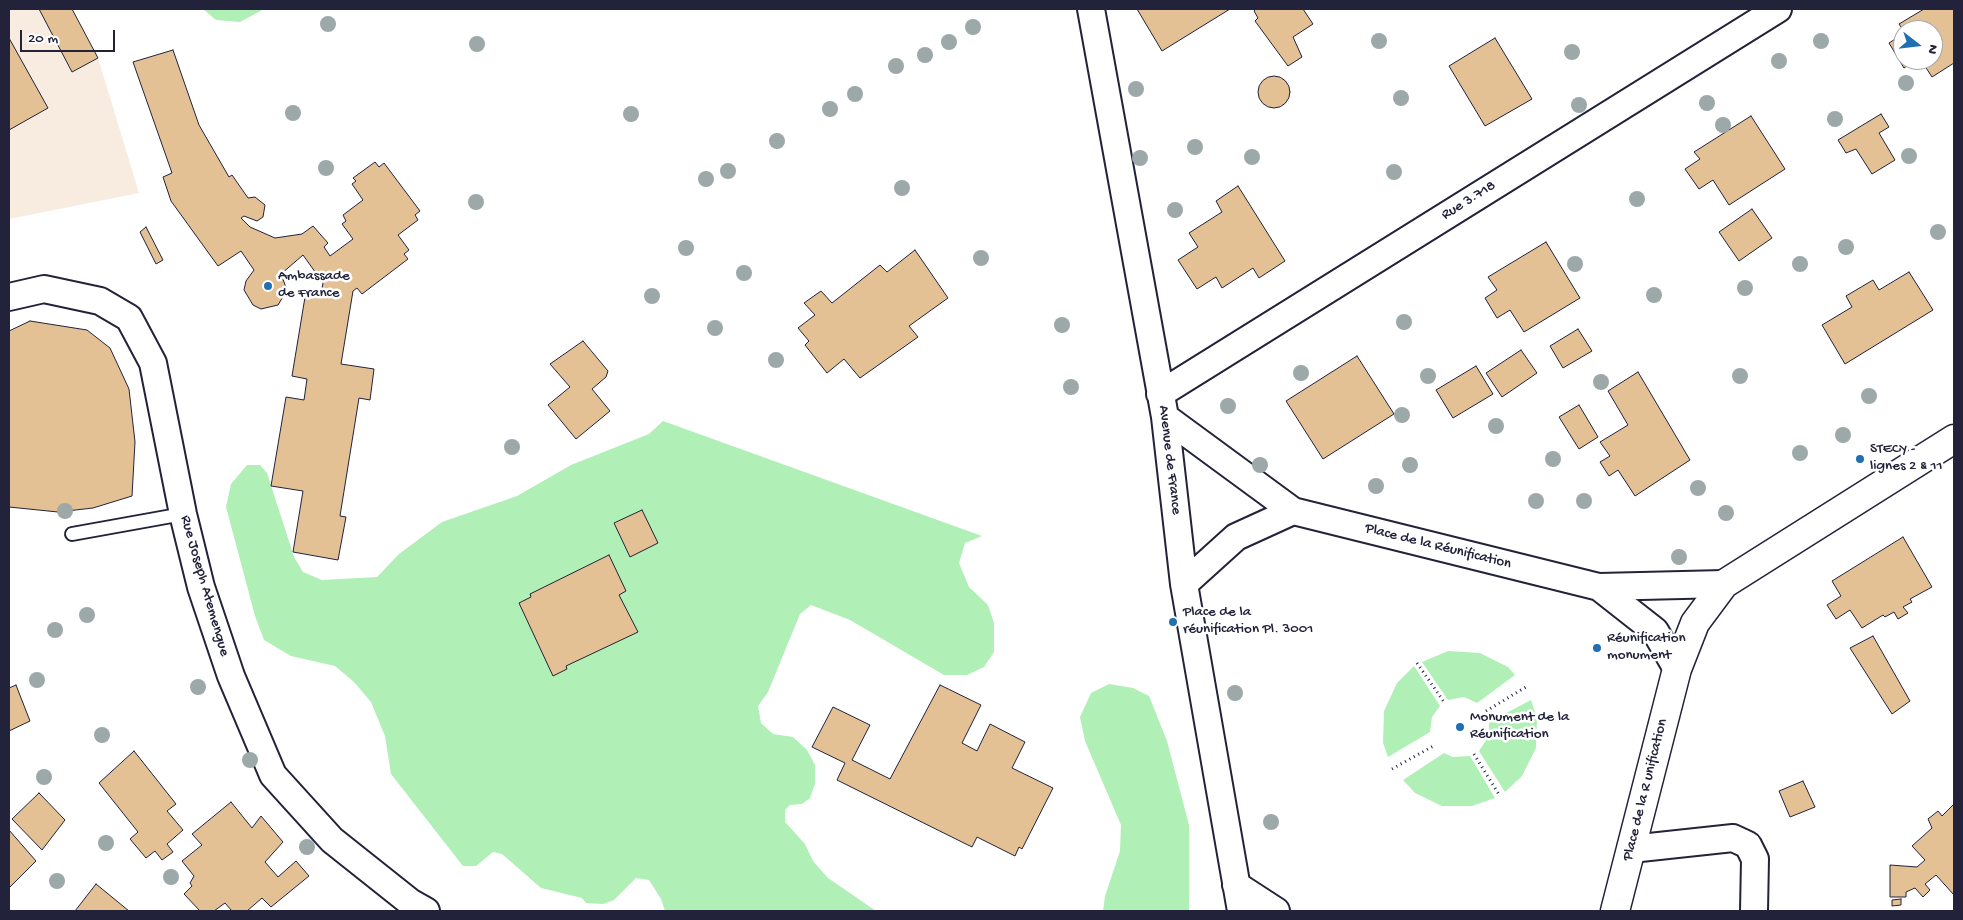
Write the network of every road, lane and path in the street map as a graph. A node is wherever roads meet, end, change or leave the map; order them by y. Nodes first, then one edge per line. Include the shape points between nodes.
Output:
1 (1091, 9) edge
2 (1778, 9) edge
3 (9, 297) edge
4 (1162, 406) junction
5 (1954, 439) edge
6 (1293, 511) junction
7 (182, 514) junction
8 (72, 534) dead end
9 (1184, 584) junction
10 (1724, 584) junction
11 (1599, 587) junction
12 (1417, 664) dead end
13 (1678, 669) junction
14 (1526, 687) dead end
15 (1444, 702) dead end
16 (1486, 711) dead end
17 (1435, 745) dead end
18 (1474, 754) dead end
19 (1392, 769) dead end
20 (1500, 796) dead end
21 (1631, 849) junction
22 (1236, 885) junction
23 (426, 911) edge
24 (1241, 911) edge
25 (1276, 911) edge
26 (1615, 911) edge
27 (1754, 911) edge

1 - 4 street, Avenue de France
2 - 4 street, Rue 3.718
3 - 7 street, Rue Joseph Atemengue via 44,289 100,301 130,318 152,363
4 - 6 street
4 - 9 street, Avenue de France
5 - 10 main road
6 - 9 street via 1236,537
6 - 11 street, Place de la Réunification
7 - 8 lane
7 - 23 street, Rue Joseph Atemengue via 201,587 231,676 273,775 332,840
9 - 22 street, Avenue de France
10 - 11 street
10 - 13 main road, Place de la R unification via 1694,623
11 - 13 street, Place de la Réunification via 1655,632
12 - 15 path
13 - 21 main road, Place de la R unification
14 - 16 path
17 - 19 path
18 - 20 path
21 - 26 main road, Place de la R unification
21 - 27 street via 1733,838 1748,845 1755,859
22 - 24 street, Avenue de France
22 - 25 street

